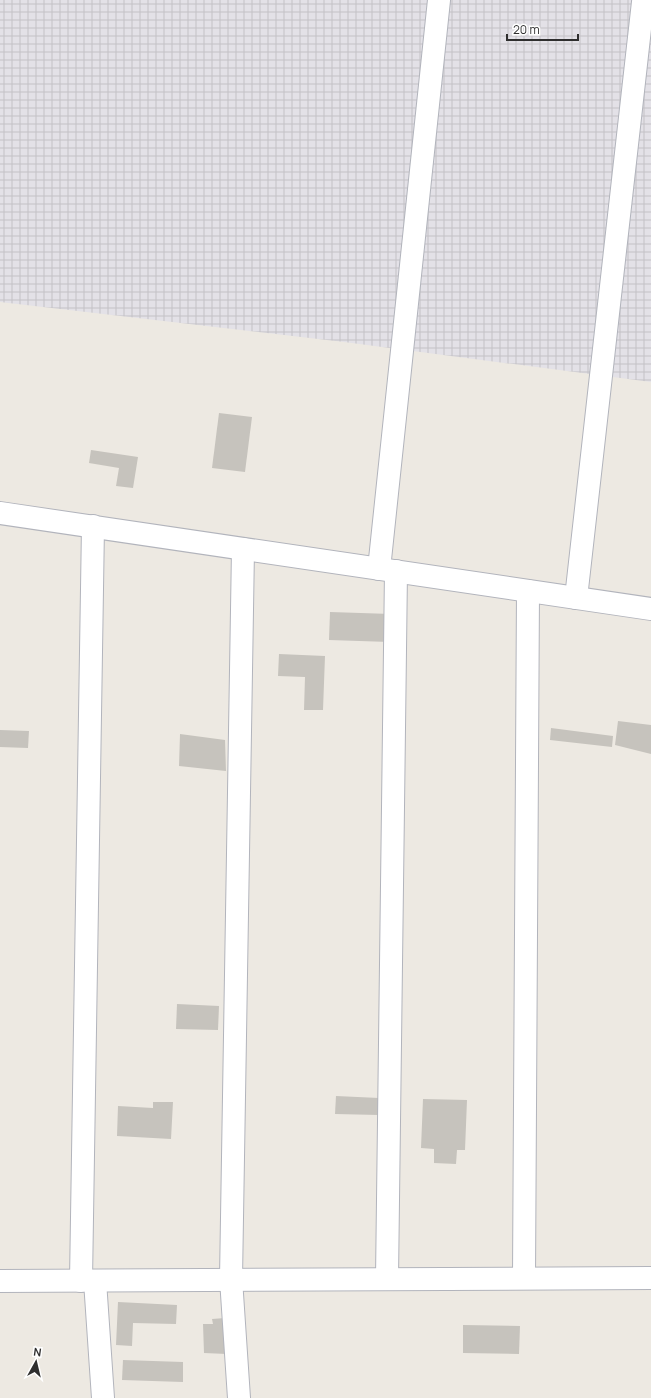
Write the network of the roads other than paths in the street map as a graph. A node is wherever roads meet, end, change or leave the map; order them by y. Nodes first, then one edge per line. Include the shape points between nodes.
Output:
1 (440, 0) edge
2 (642, 2) edge
3 (0, 513) edge
4 (93, 526) junction
5 (243, 549) junction
6 (388, 570) junction
7 (528, 591) junction
8 (576, 598) junction
9 (651, 609) edge
10 (524, 1278) junction
11 (651, 1278) edge
12 (232, 1279) junction
13 (387, 1279) junction
14 (0, 1281) edge
15 (88, 1281) junction
16 (103, 1398) edge
17 (239, 1398) edge

1 - 6 street
2 - 8 street
3 - 4 street
4 - 5 street
4 - 15 street
5 - 6 street
5 - 12 street
6 - 7 street
6 - 13 street
7 - 8 street
7 - 10 street
8 - 9 street
10 - 11 street
10 - 13 street
12 - 13 street
12 - 15 street
12 - 17 street
14 - 15 street
15 - 16 street

